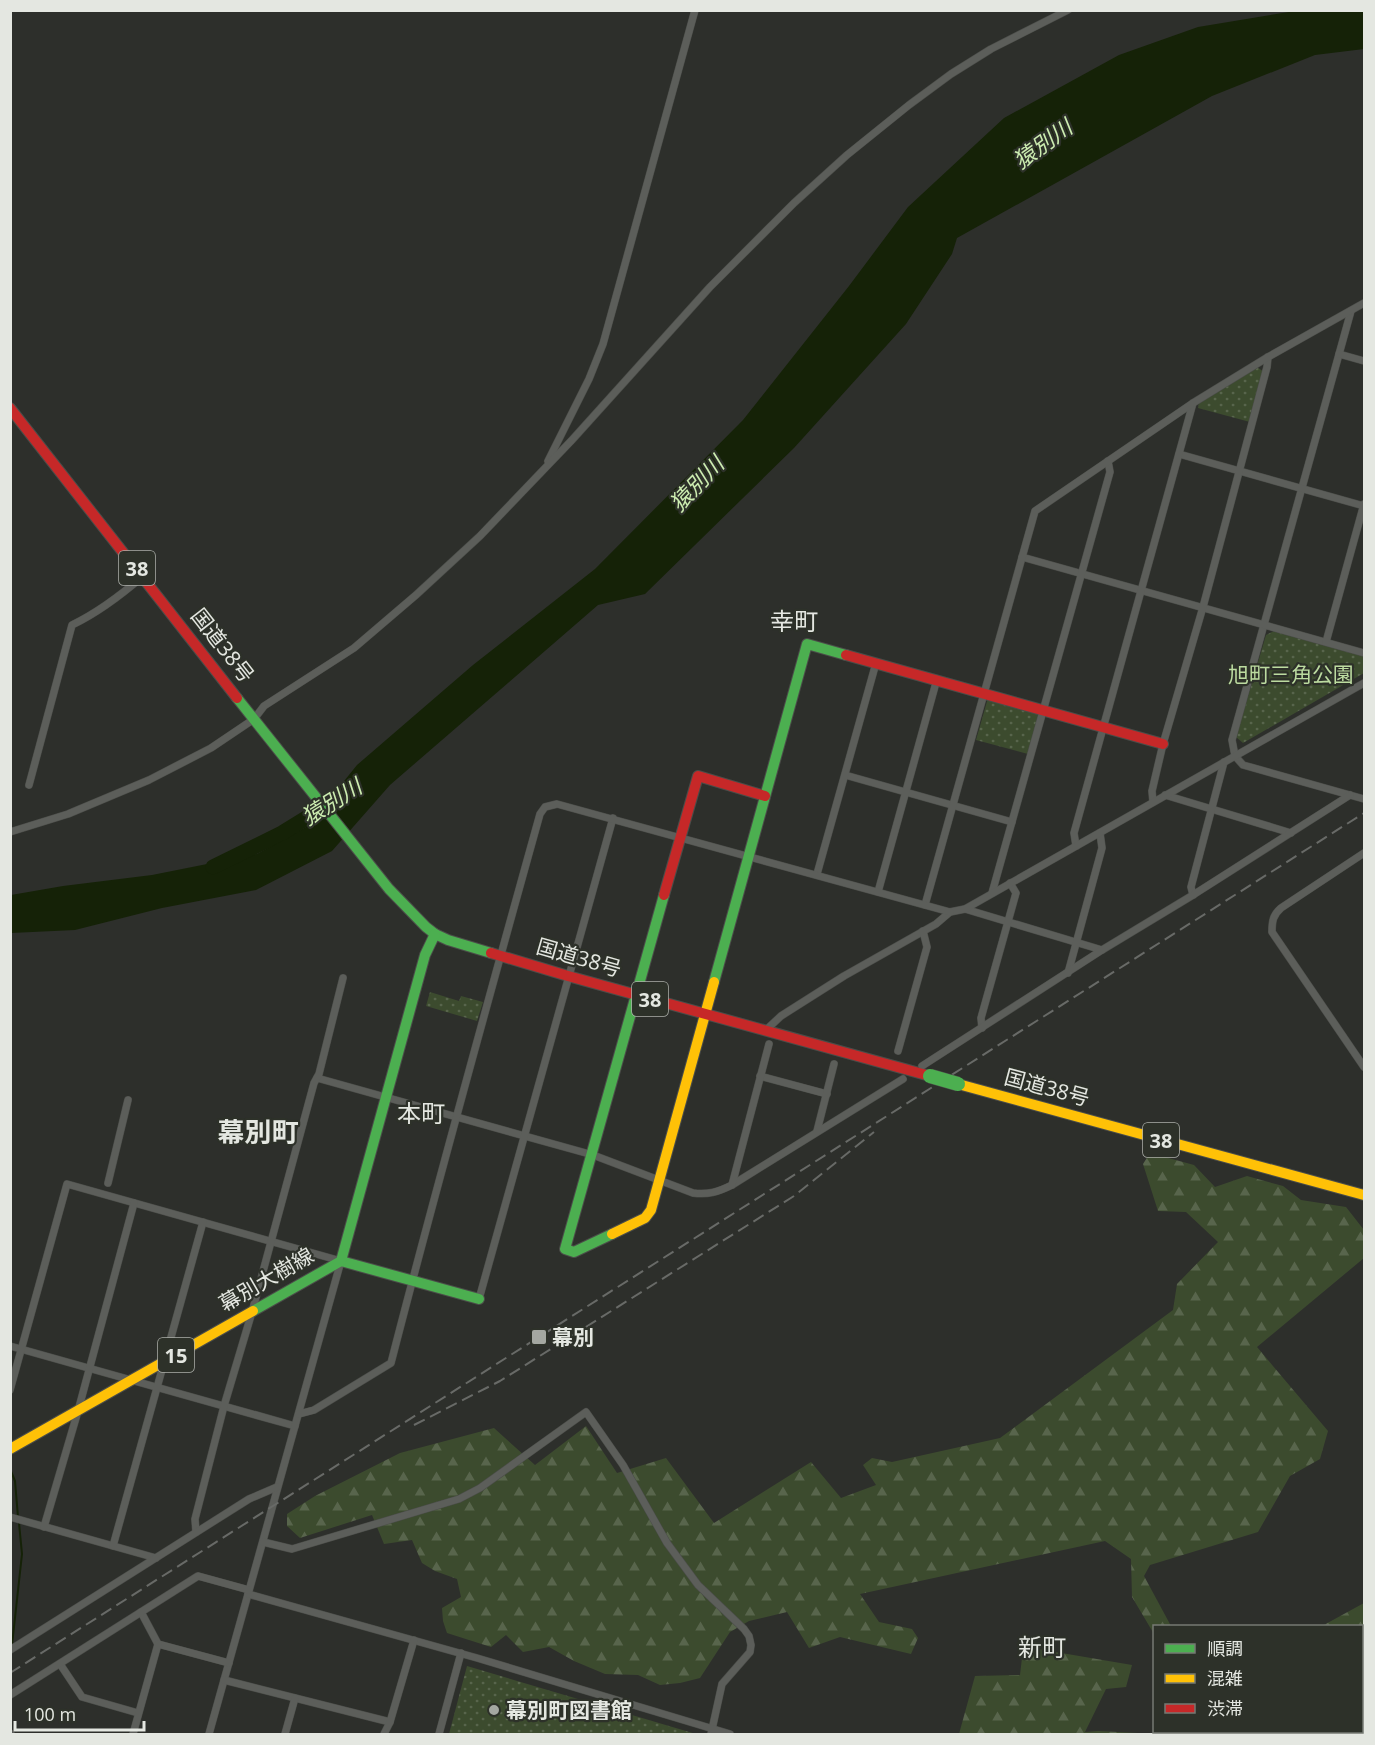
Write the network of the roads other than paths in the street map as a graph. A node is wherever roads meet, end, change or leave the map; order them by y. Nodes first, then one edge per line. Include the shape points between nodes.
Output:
1 (695, 10) edge
2 (1068, 10) edge
3 (1365, 303) edge
4 (1351, 310) junction
5 (1339, 354) junction
6 (1268, 357) junction
7 (1365, 361) edge
8 (1193, 403) junction
9 (10, 408) edge
10 (16, 422) edge
11 (1179, 454) junction
12 (1108, 461) junction
13 (546, 466) junction
14 (1239, 471) junction
15 (1302, 488) junction
16 (1364, 505) edge
17 (1022, 557) junction
18 (1082, 573) junction
19 (143, 576) junction
20 (1142, 590) junction
21 (1203, 607) junction
22 (1263, 624) junction
23 (1326, 642) junction
24 (1365, 652) edge
25 (876, 663) junction
26 (937, 679) junction
27 (1365, 683) edge
28 (984, 693) junction
29 (1044, 710) junction
30 (258, 724) junction
31 (1103, 726) junction
32 (1163, 744) junction
33 (1235, 756) junction
34 (1224, 762) junction
35 (845, 775) junction
36 (29, 785) dead end
37 (906, 792) junction
38 (1165, 795) junction
39 (1350, 795) junction
40 (765, 796) junction
41 (1365, 799) edge
42 (1154, 802) junction
43 (952, 805) junction
44 (1212, 810) junction
45 (613, 818) junction
46 (1012, 822) junction
47 (10, 831) edge
48 (1100, 833) junction
49 (1291, 833) junction
50 (681, 837) junction
51 (1076, 846) junction
52 (1365, 853) edge
53 (748, 856) junction
54 (817, 874) junction
55 (1010, 883) junction
56 (878, 892) junction
57 (992, 893) junction
58 (1193, 895) junction
59 (925, 905) junction
60 (965, 909) junction
61 (950, 912) junction
62 (1008, 923) junction
63 (923, 931) junction
64 (435, 934) junction
65 (1076, 942) junction
66 (1102, 950) junction
67 (501, 956) junction
68 (1068, 972) junction
69 (568, 976) junction
70 (344, 978) dead end
71 (637, 996) junction
72 (705, 1014) junction
73 (982, 1028) junction
74 (767, 1038) junction
75 (898, 1051) dead end
76 (834, 1064) dead end
77 (1365, 1066) edge
78 (926, 1071) junction
79 (760, 1076) junction
80 (317, 1078) junction
81 (903, 1078) dead end
82 (827, 1094) junction
83 (387, 1097) junction
84 (128, 1100) dead end
85 (457, 1116) junction
86 (817, 1131) junction
87 (525, 1135) junction
88 (593, 1155) junction
89 (659, 1181) junction
90 (108, 1183) dead end
91 (732, 1185) junction
92 (1365, 1196) edge
93 (134, 1203) junction
94 (203, 1222) junction
95 (270, 1241) junction
96 (341, 1261) junction
97 (412, 1280) junction
98 (479, 1299) joint
99 (252, 1312) junction
100 (10, 1346) edge
101 (21, 1349) junction
102 (164, 1362) junction
103 (89, 1368) junction
104 (133, 1380) junction
105 (157, 1386) junction
106 (10, 1390) edge
107 (224, 1406) junction
108 (78, 1411) junction
109 (299, 1414) junction
110 (295, 1425) junction
111 (10, 1449) edge
112 (277, 1487) junction
113 (10, 1517) edge
114 (44, 1527) junction
115 (196, 1532) junction
116 (263, 1542) junction
117 (113, 1546) junction
118 (156, 1558) junction
119 (249, 1592) junction
120 (141, 1612) junction
121 (414, 1640) junction
122 (158, 1644) junction
123 (10, 1650) edge
124 (461, 1653) junction
125 (229, 1663) junction
126 (60, 1664) junction
127 (224, 1680) junction
128 (10, 1695) edge
129 (295, 1698) junction
130 (138, 1713) junction
131 (390, 1722) junction
132 (712, 1732) edge
133 (133, 1734) edge
134 (209, 1734) edge
135 (285, 1734) edge
136 (384, 1734) edge
137 (439, 1734) edge
138 (730, 1734) edge

1 - 13 street via 603,344
2 - 13 street via 951,74 847,155 718,278
3 - 4 street
4 - 5 street
4 - 6 street
5 - 7 street
5 - 15 street
6 - 8 street
6 - 14 street
8 - 11 street
8 - 12 street
9 - 10 main road, 国道38号 / 38
10 - 19 main road, 国道38号 / 38
11 - 14 street
11 - 20 street
12 - 17 street via 1035,511
12 - 18 street via 1110,472
13 - 30 street via 480,536 407,603 354,648 264,706
14 - 15 street
14 - 21 street
15 - 16 street
15 - 22 street
16 - 23 street
17 - 18 street
17 - 28 street
18 - 20 street
18 - 29 street
19 - 30 main road, 国道38号 / 38
19 - 36 street via 118,598 72,625
20 - 21 street
20 - 31 street
21 - 22 street
21 - 32 street
22 - 23 street
22 - 33 street via 1232,740
23 - 24 street
25 - 26 main road
25 - 35 street
25 - 40 main road via 807,644
26 - 28 main road
26 - 37 street
27 - 33 street
28 - 29 main road
28 - 43 street
29 - 31 main road
29 - 46 street
30 - 47 street via 149,780 68,814
30 - 64 main road, 国道38号 / 38 via 389,889
31 - 32 main road
31 - 51 street via 1074,833
32 - 42 street via 1152,790
33 - 34 street
33 - 39 street via 1243,765
34 - 38 street
34 - 44 street
35 - 37 street
35 - 54 street
37 - 43 street
37 - 56 street
38 - 42 street
38 - 44 street
39 - 41 street
39 - 49 street
40 - 50 main road via 698,776
40 - 53 main road
42 - 48 street
43 - 46 street
43 - 59 street
44 - 49 street
44 - 58 street via 1191,887
45 - 50 street
45 - 67 street via 557,804 545,807
45 - 69 street
46 - 57 street
48 - 51 street
48 - 65 street via 1102,848
49 - 58 street
50 - 53 street
50 - 71 main road
51 - 55 street
52 - 77 street via 1281,908 1272,922 1272,932
53 - 54 street
53 - 72 main road
54 - 56 street
55 - 57 street
55 - 62 street via 1016,893
56 - 59 street
57 - 60 street
58 - 66 street
59 - 61 street
60 - 61 street
60 - 62 street
61 - 63 street
62 - 65 street
62 - 73 street via 981,1018
63 - 74 street via 781,1016
63 - 75 street via 927,947
64 - 67 main road, 国道38号 / 38
64 - 83 main road, 幕別大樹線 via 425,955
65 - 66 street
65 - 68 street
66 - 68 street
67 - 69 main road, 国道38号 / 38
67 - 85 street
68 - 73 street
69 - 71 main road, 国道38号 / 38
69 - 87 street
70 - 80 street
71 - 72 main road, 国道38号 / 38
71 - 88 main road
72 - 74 main road, 国道38号 / 38
72 - 89 main road
73 - 78 street
74 - 78 main road, 国道38号 / 38
74 - 79 street
76 - 82 street
78 - 92 main road, 国道38号 / 38, bridge via 958,1084
79 - 82 street
79 - 91 street
80 - 83 street
80 - 95 street
81 - 86 street
82 - 86 street
83 - 85 street
83 - 96 main road, 幕別大樹線
84 - 90 street
85 - 87 street
85 - 97 street
86 - 91 street
87 - 88 street
87 - 98 street
88 - 89 street
88 - 89 main road via 565,1250 574,1252 645,1218
89 - 91 street via 704,1195
93 - 94 street
93 - 101 street via 67,1184
93 - 103 street
94 - 95 street
94 - 102 street
95 - 96 street
95 - 99 street
96 - 97 main road
96 - 99 main road, 幕別大樹線 / 15
96 - 109 street
97 - 98 main road
97 - 109 street via 391,1364 314,1410
99 - 102 main road, 幕別大樹線 / 15
99 - 107 street
100 - 101 street
101 - 103 street
101 - 106 street
102 - 104 main road, 幕別大樹線 / 15
102 - 105 street
103 - 104 street
103 - 108 street
104 - 105 street
104 - 108 main road, 幕別大樹線 / 15
105 - 107 street
105 - 117 street
107 - 110 street
107 - 115 street via 195,1519
108 - 111 main road, 幕別大樹線 / 15
108 - 114 street
109 - 110 street
110 - 112 street
112 - 115 street via 249,1499
112 - 116 street
113 - 114 street
114 - 117 street
115 - 118 street
116 - 119 street
116 - 132 street via 292,1549 459,1499 586,1412 667,1543 698,1585 749,1636 750,1652 722,1684
117 - 118 street
118 - 123 street
119 - 120 street via 198,1576
119 - 121 street
119 - 125 street
120 - 122 street
120 - 126 street
121 - 124 street
121 - 131 street
122 - 125 street
122 - 130 street
124 - 132 street
124 - 137 street
125 - 127 street
126 - 128 street
126 - 130 street via 82,1697
127 - 129 street
127 - 134 street
129 - 131 street
129 - 135 street
130 - 133 street
131 - 136 street
132 - 138 street

